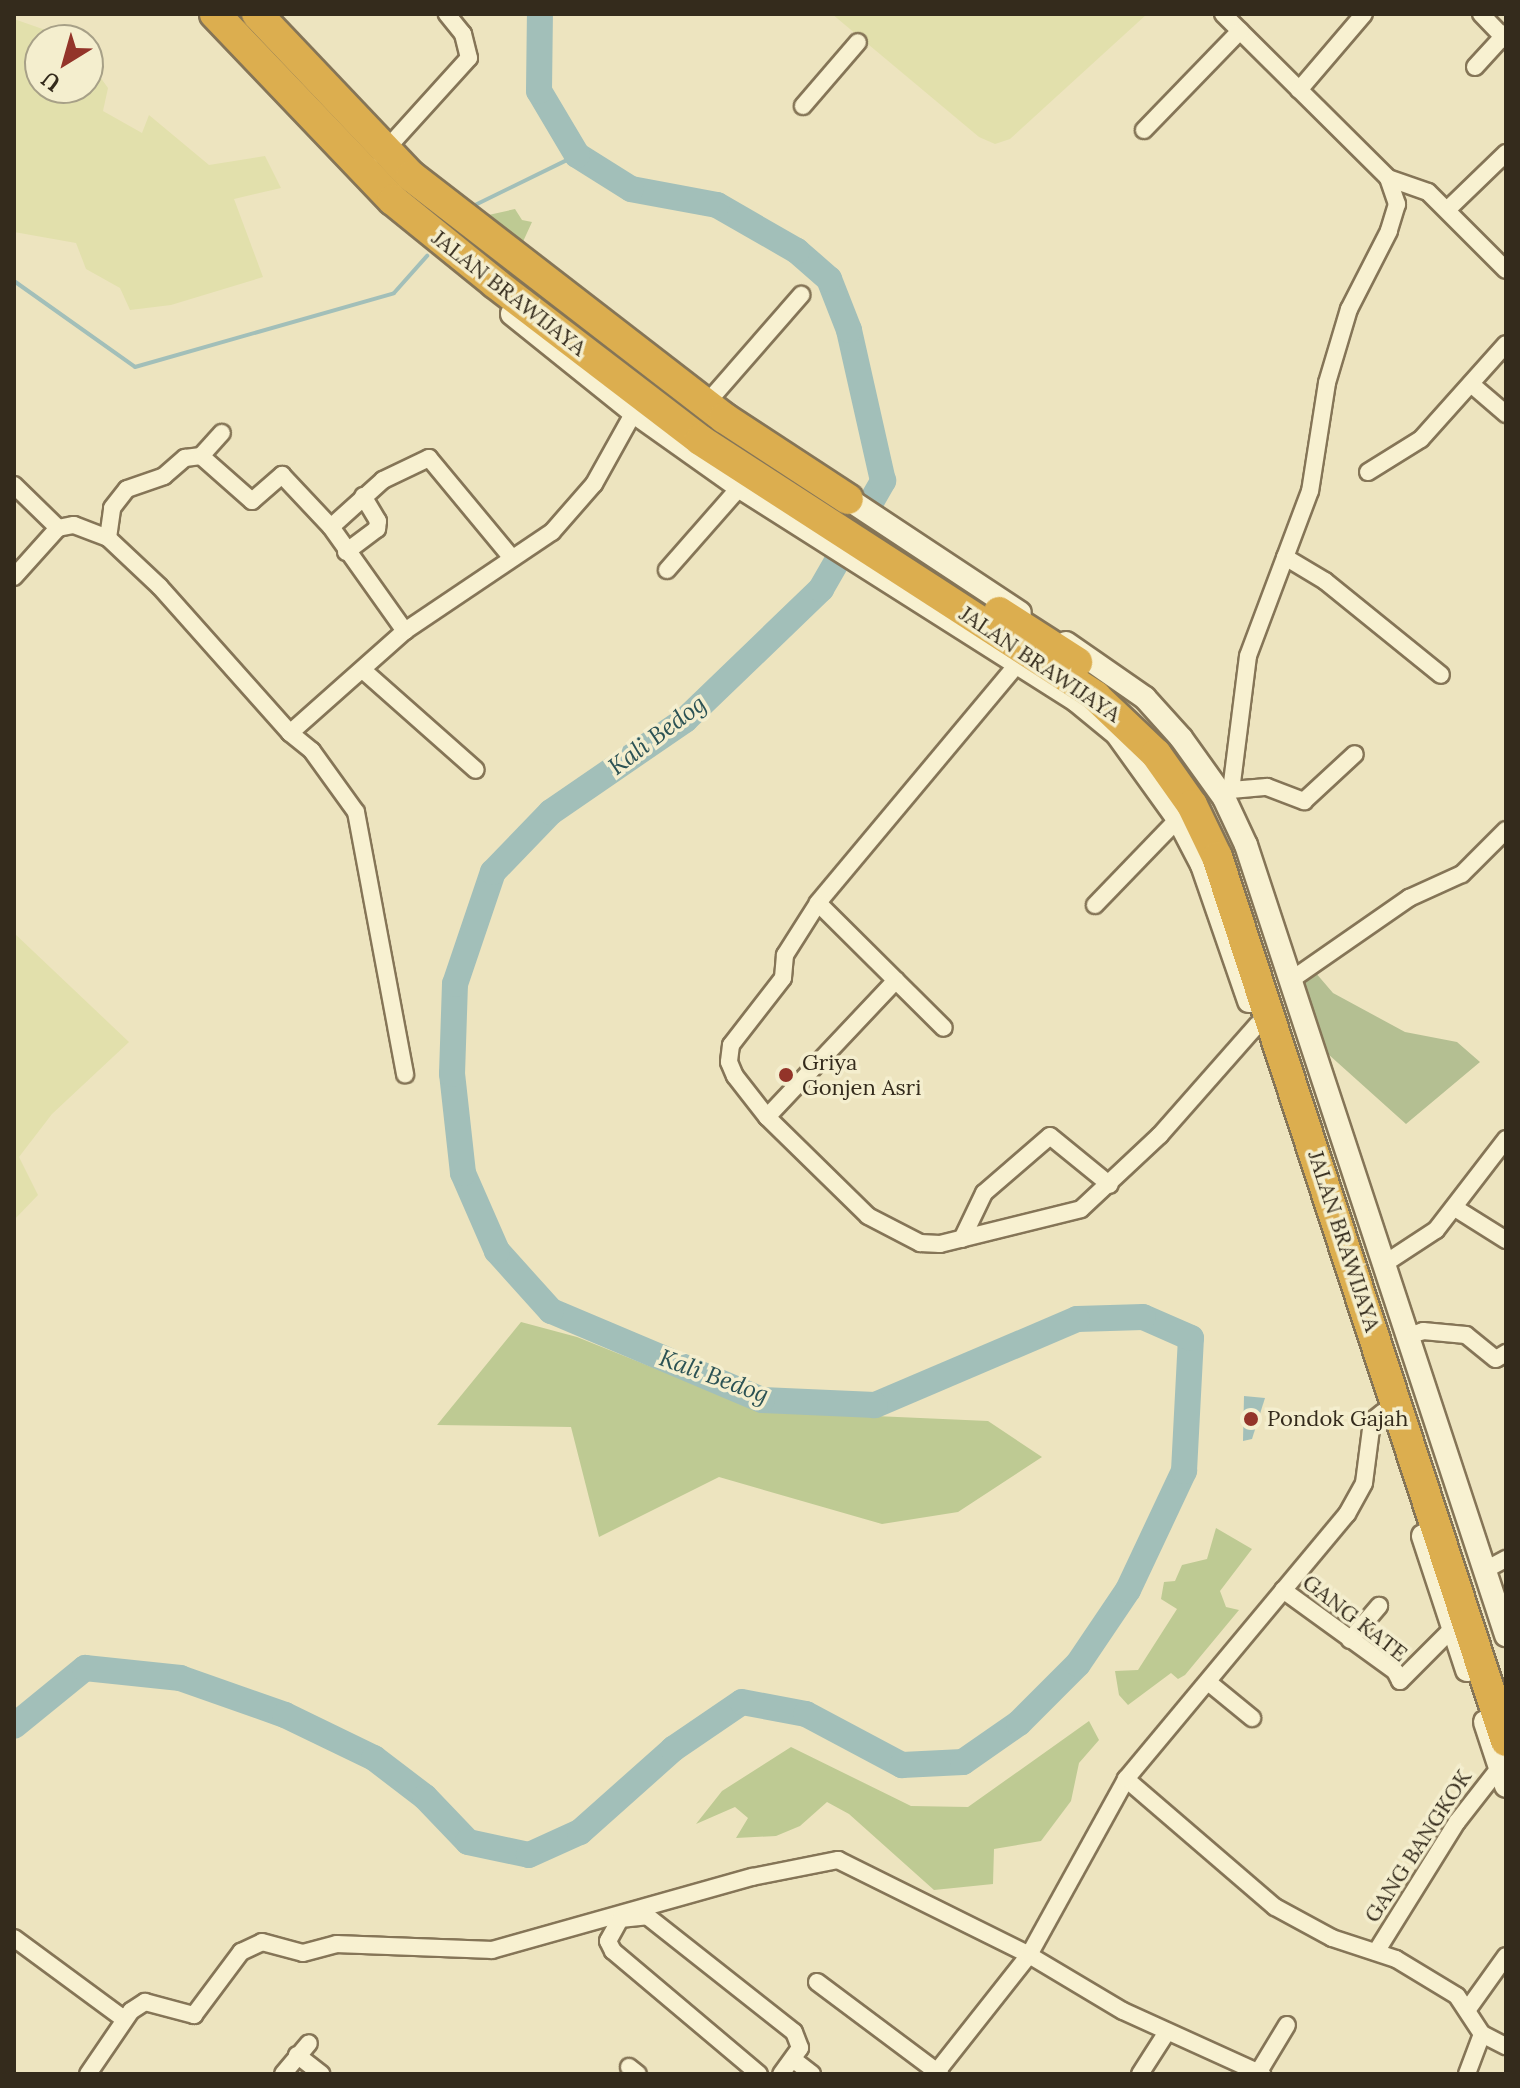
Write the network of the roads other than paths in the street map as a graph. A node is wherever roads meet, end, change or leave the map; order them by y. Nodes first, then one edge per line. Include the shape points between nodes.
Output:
1 (201, 14) edge
2 (215, 14) edge
3 (241, 14) edge
4 (257, 14) edge
5 (447, 14) edge
6 (1223, 14) edge
7 (1364, 14) edge
8 (1481, 14) edge
9 (1240, 31) junction
10 (1505, 36) edge
11 (858, 42) dead end
12 (1475, 67) dead end
13 (1299, 90) junction
14 (803, 106) dead end
15 (1144, 130) dead end
16 (1506, 153) edge
17 (382, 154) junction
18 (1388, 178) junction
19 (1447, 210) junction
20 (495, 270) junction
21 (1506, 270) edge
22 (801, 295) dead end
23 (1506, 344) edge
24 (1471, 384) junction
25 (706, 404) junction
26 (634, 412) junction
27 (1506, 414) edge
28 (222, 433) dead end
29 (201, 456) junction
30 (1368, 472) dead end
31 (14, 485) edge
32 (740, 487) junction
33 (363, 496) junction
34 (836, 519) junction
35 (331, 527) junction
36 (58, 528) junction
37 (108, 538) junction
38 (346, 552) junction
39 (1285, 557) junction
40 (512, 558) junction
41 (667, 570) dead end
42 (14, 577) edge
43 (939, 586) junction
44 (405, 631) junction
45 (1021, 660) junction
46 (364, 671) junction
47 (1441, 675) dead end
48 (290, 733) junction
49 (1355, 754) dead end
50 (476, 770) dead end
51 (1228, 794) junction
52 (1178, 819) junction
53 (1506, 830) edge
54 (818, 903) junction
55 (1095, 905) dead end
56 (896, 980) junction
57 (1291, 980) junction
58 (1257, 1025) junction
59 (944, 1028) dead end
60 (405, 1074) dead end
61 (767, 1117) junction
62 (1506, 1139) edge
63 (1110, 1185) junction
64 (1455, 1208) junction
65 (962, 1239) junction
66 (1506, 1240) edge
67 (1384, 1264) junction
68 (1408, 1336) junction
69 (1506, 1353) edge
70 (1383, 1412) junction
71 (1506, 1559) edge
72 (1494, 1585) edge
73 (1283, 1590) junction
74 (1379, 1606) dead end
75 (1453, 1628) junction
76 (1506, 1635) edge
77 (1350, 1640) junction
78 (1506, 1677) edge
79 (1208, 1682) junction
80 (1252, 1718) dead end
81 (1504, 1765) edge
82 (1126, 1779) junction
83 (14, 1938) edge
84 (1376, 1952) junction
85 (1029, 1955) junction
86 (1506, 1956) edge
87 (817, 1982) dead end
88 (1468, 2009) junction
89 (124, 2019) junction
90 (1287, 2025) dead end
91 (1167, 2032) junction
92 (1482, 2034) junction
93 (309, 2043) dead end
94 (1506, 2046) edge
95 (297, 2055) junction
96 (794, 2060) junction
97 (938, 2073) edge
98 (1260, 2073) edge
99 (88, 2074) edge
100 (283, 2074) edge
101 (321, 2074) edge
102 (759, 2074) edge
103 (781, 2074) edge
104 (812, 2074) edge
105 (1140, 2074) edge
106 (1467, 2074) edge

1 - 20 street via 385,208
2 - 20 highway, JALAN BRAWIJAYA via 393,200
3 - 17 highway
4 - 17 highway
5 - 17 street via 470,52 465,64
6 - 9 street
7 - 13 street
8 - 10 street
9 - 13 street
9 - 15 street
10 - 12 street
11 - 14 street
13 - 18 street
16 - 19 street
17 - 20 highway, JALAN BRAWIJAYA via 459,220
18 - 19 street via 1428,192
18 - 39 street via 1396,192 1395,217 1349,309 1327,383 1310,491
19 - 21 street
20 - 25 highway
20 - 26 street
20 - 34 highway, JALAN BRAWIJAYA via 700,440
22 - 25 street
23 - 24 street
24 - 27 street
24 - 30 street via 1421,439
25 - 34 highway
26 - 32 street
26 - 40 street via 577,507 552,532
28 - 29 street
29 - 35 street via 252,501 282,475
29 - 37 street via 185,458 164,476 127,489 112,508
31 - 36 street
32 - 34 street
32 - 41 street
33 - 35 street
33 - 38 street via 378,521 377,529
33 - 40 street via 396,472 429,458
34 - 43 highway, JALAN BRAWIJAYA
35 - 38 street
36 - 37 street via 74,525
36 - 42 street
37 - 48 street via 160,587
38 - 44 street
39 - 47 street via 1325,581
39 - 51 street via 1248,656
40 - 44 street
43 - 45 highway, JALAN BRAWIJAYA
43 - 51 street via 1145,698
43 - 78 highway, JALAN BRAWIJAYA via 1145,712 1180,753 1222,821
44 - 46 street
45 - 52 street via 1117,734
45 - 54 street
45 - 81 highway, JALAN BRAWIJAYA via 1128,724 1192,805 1217,857
46 - 48 street
46 - 50 street
48 - 60 street via 312,751 356,812
49 - 51 street via 1304,801 1267,787
51 - 57 street
52 - 55 street
52 - 58 street via 1202,865
53 - 57 street via 1462,874 1409,898
54 - 56 street
54 - 61 street via 785,955 783,978 728,1055 735,1076
56 - 59 street
56 - 61 street
57 - 67 street
58 - 63 street
58 - 70 street
61 - 65 street via 868,1216 920,1243
62 - 64 street
63 - 65 street via 1081,1209
63 - 65 street via 1050,1136 984,1193
64 - 66 street
64 - 67 street via 1426,1238
67 - 68 street
68 - 69 street via 1423,1331 1466,1335 1496,1359
68 - 72 street
70 - 73 street via 1372,1421 1358,1494
70 - 75 street
71 - 72 street
72 - 76 street
73 - 77 street, GANG KATE
73 - 79 street
74 - 77 street
75 - 77 street, GANG KATE via 1400,1681 1395,1671
75 - 81 street
79 - 80 street
79 - 82 street
81 - 84 street, GANG BANGKOK via 1457,1822
82 - 84 street via 1275,1907 1332,1938
82 - 85 street
83 - 89 street
84 - 88 street via 1440,1982
85 - 89 street via 838,1860 752,1877 492,1950 337,1944 303,1953 282,1943 262,1942 241,1952 194,2015 145,2002
85 - 91 street
85 - 97 street
86 - 88 street
87 - 97 street
88 - 92 street
89 - 99 street
90 - 98 street
91 - 98 street
91 - 105 street
92 - 94 street
92 - 106 street
93 - 95 street
95 - 100 street
95 - 101 street
96 - 102 street via 800,2040 794,2032 647,1916 620,1919 608,1941 613,1951
96 - 103 street
96 - 104 street

